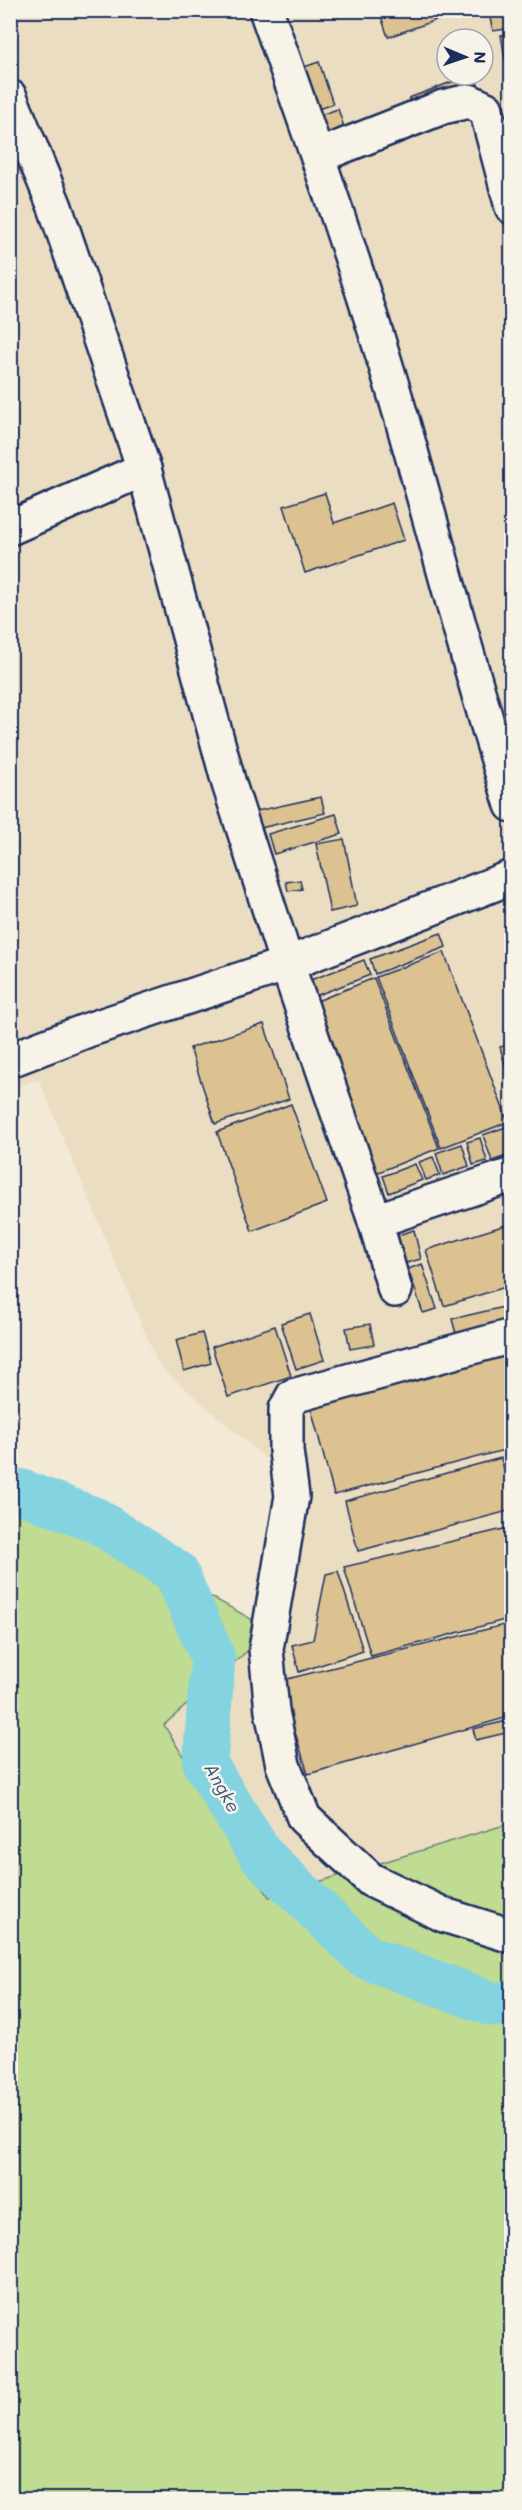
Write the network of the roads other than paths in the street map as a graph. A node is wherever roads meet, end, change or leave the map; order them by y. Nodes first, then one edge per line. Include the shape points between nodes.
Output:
1 (266, 10) edge
2 (10, 97) edge
3 (318, 156) junction
4 (512, 207) edge
5 (144, 469) junction
6 (10, 528) edge
7 (512, 805) edge
8 (512, 877) edge
9 (286, 964) junction
10 (10, 1060) edge
11 (512, 1175) edge
12 (375, 1221) junction
13 (395, 1290) dead end
14 (512, 1336) edge
15 (512, 1936) edge

1 - 3 street
2 - 5 street via 55,207
3 - 4 street via 442,107 469,101 486,109
3 - 7 street via 397,404
5 - 6 street
5 - 9 street via 229,784
8 - 9 street
9 - 10 street
9 - 12 street
11 - 12 street
12 - 13 street
14 - 15 street via 293,1396 286,1409 292,1496 266,1649 272,1711 283,1765 304,1818 372,1880 444,1915

